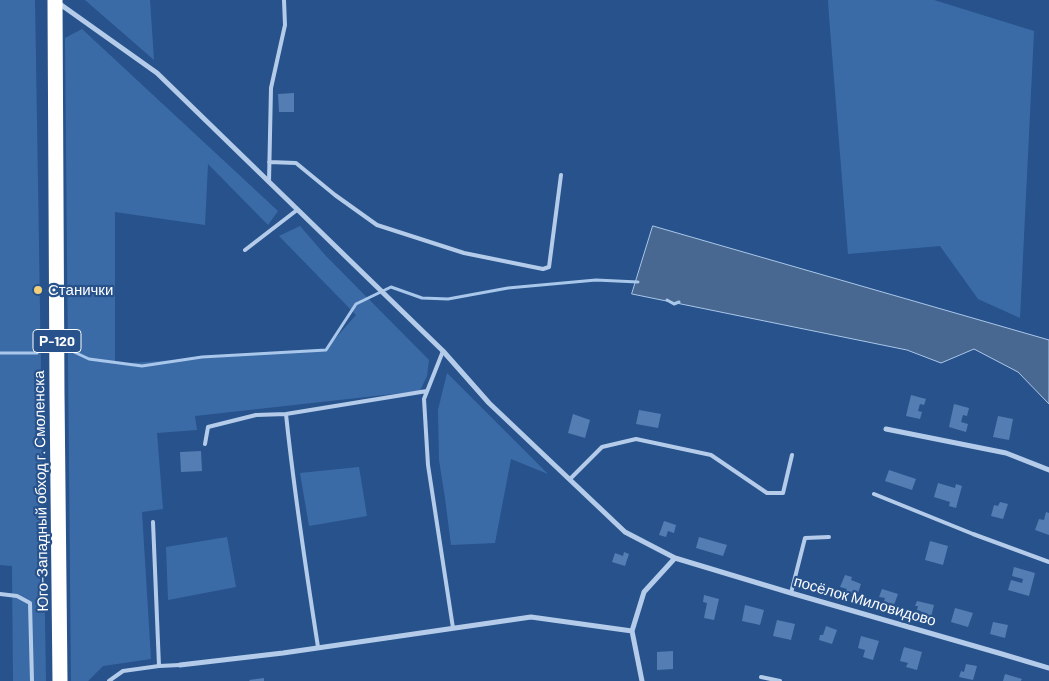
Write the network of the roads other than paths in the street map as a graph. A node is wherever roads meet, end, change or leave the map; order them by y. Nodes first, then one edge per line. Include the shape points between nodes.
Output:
1 (55, 0) edge
2 (284, 0) edge
3 (269, 162) junction
4 (561, 175) dead end
5 (269, 182) junction
6 (297, 210) junction
7 (245, 250) dead end
8 (443, 351) junction
9 (427, 391) junction
10 (286, 414) junction
11 (886, 429) dead end
12 (205, 444) dead end
13 (792, 455) dead end
14 (1049, 470) edge
15 (570, 479) junction
16 (874, 494) dead end
17 (153, 522) dead end
18 (829, 537) dead end
19 (675, 558) junction
20 (1049, 562) edge
21 (791, 593) junction
22 (0, 594) edge
23 (454, 628) junction
24 (632, 631) junction
25 (318, 647) junction
26 (180, 665) joint
27 (159, 666) junction
28 (1049, 667) edge
29 (761, 677) dead end
30 (32, 681) edge
31 (60, 681) edge
32 (109, 681) edge
33 (642, 681) edge
34 (780, 681) edge

1 - 5 street, посёлок Миловидово via 157,73
1 - 31 highway, Юго-Западный обход г. Смоленска / Р-120
2 - 3 lane via 285,25 271,88
3 - 4 lane via 296,163 377,224 464,252 543,269 549,267
3 - 5 lane
5 - 6 street, посёлок Миловидово
6 - 7 lane
6 - 8 street, посёлок Миловидово
8 - 9 lane
8 - 15 street, посёлок Миловидово via 489,402
9 - 10 lane
9 - 23 lane via 424,399 428,465
10 - 12 lane via 256,415 208,427
10 - 25 lane
11 - 14 street via 1006,453
13 - 15 lane via 782,493 767,493 711,455 636,439 602,447
15 - 19 street, посёлок Миловидово via 625,532
16 - 20 lane
17 - 27 lane
18 - 21 lane via 804,538
19 - 21 street, посёлок Миловидово
19 - 24 street via 644,592
21 - 28 street, посёлок Миловидово
22 - 30 lane via 17,596 30,603
23 - 24 street via 531,617
23 - 25 street
24 - 33 street
25 - 26 street
26 - 27 lane
27 - 32 lane via 123,671
29 - 34 lane

